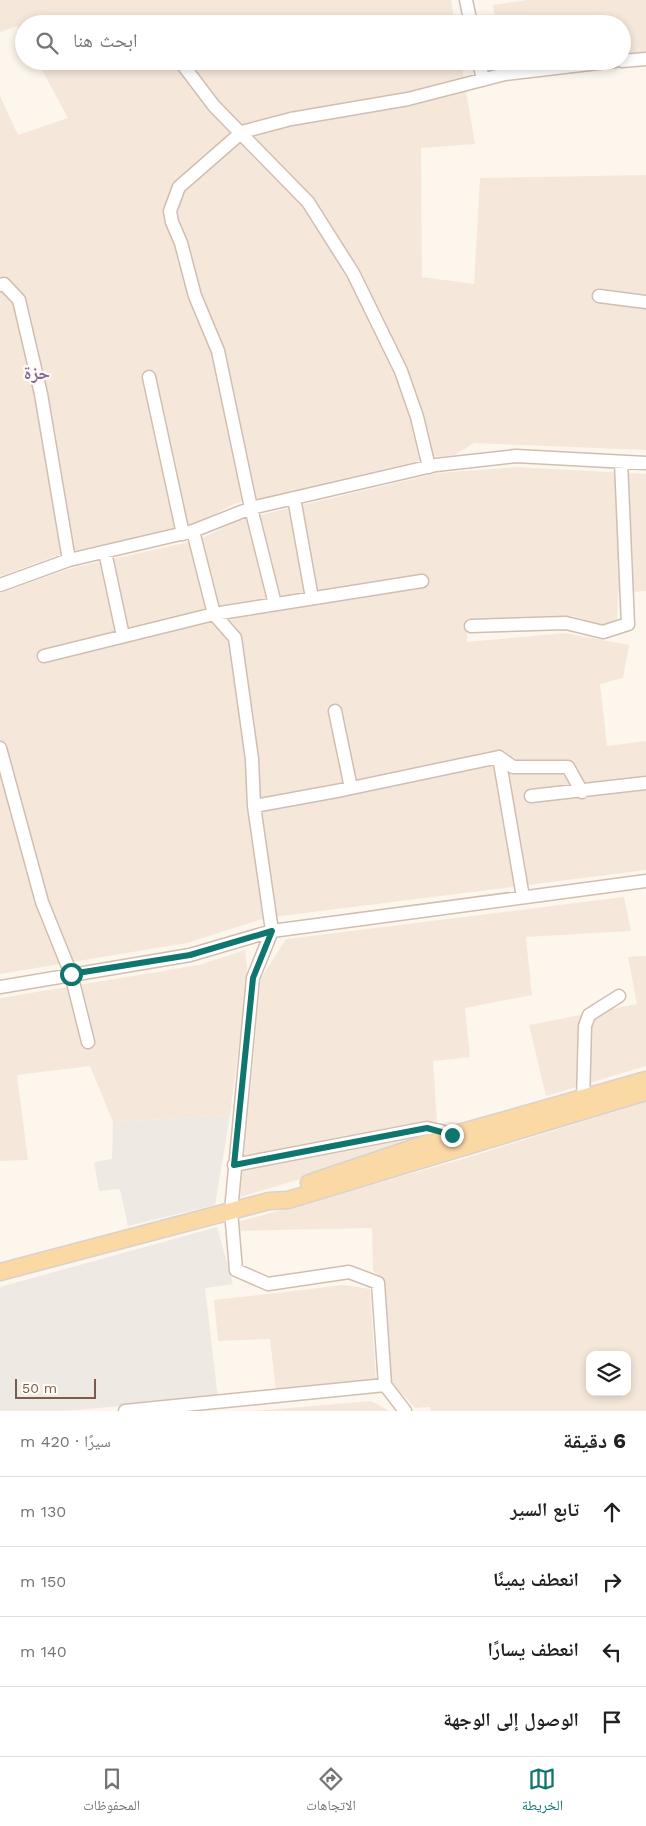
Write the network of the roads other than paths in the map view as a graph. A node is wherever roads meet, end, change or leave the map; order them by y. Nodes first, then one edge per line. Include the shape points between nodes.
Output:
1 (466, 0) edge
2 (469, 15) edge
3 (646, 59) edge
4 (631, 60) edge
5 (187, 70) edge
6 (481, 70) edge
7 (539, 70) edge
8 (483, 80) junction
9 (242, 132) junction
10 (0, 285) edge
11 (599, 296) dead end
12 (646, 302) edge
13 (150, 377) dead end
14 (621, 462) junction
15 (646, 463) edge
16 (429, 466) junction
17 (294, 498) junction
18 (251, 508) junction
19 (188, 533) junction
20 (104, 552) junction
21 (69, 560) junction
22 (422, 581) dead end
23 (0, 585) edge
24 (312, 598) junction
25 (275, 604) junction
26 (214, 614) junction
27 (471, 626) dead end
28 (123, 636) junction
29 (44, 656) dead end
30 (335, 711) dead end
31 (0, 748) edge
32 (499, 757) junction
33 (646, 783) edge
34 (351, 788) junction
35 (582, 792) junction
36 (531, 796) dead end
37 (254, 806) junction
38 (646, 881) edge
39 (523, 897) junction
40 (272, 931) junction
41 (71, 974) junction
42 (0, 987) edge
43 (620, 996) dead end
44 (88, 1042) dead end
45 (646, 1080) edge
46 (646, 1092) edge
47 (583, 1100) junction
48 (455, 1142) junction
49 (234, 1165) junction
50 (231, 1211) junction
51 (0, 1272) edge
52 (385, 1385) junction
53 (157, 1410) edge
54 (125, 1411) edge
55 (405, 1411) edge

1 - 2 street
3 - 4 street
5 - 9 street via 214,106
6 - 8 street
7 - 8 street
8 - 9 street via 408,99 291,119
9 - 16 street via 308,202 353,273 401,371
9 - 18 street via 179,187 170,211 195,296 218,351
10 - 21 street via 4,284 18,300 41,394
11 - 12 street
13 - 19 street
14 - 15 street
14 - 16 street via 516,456
14 - 27 street via 628,624 603,632 566,623
16 - 17 street
17 - 18 street
17 - 24 street
18 - 19 street
18 - 25 street
19 - 20 street
19 - 26 street
20 - 21 street
20 - 28 street
21 - 23 street
22 - 24 street
24 - 25 street
25 - 26 street
26 - 28 street
26 - 37 street via 235,638 252,759
28 - 29 street
30 - 34 street
31 - 41 street via 42,902
32 - 34 street
32 - 35 street via 513,767 568,767
32 - 39 street
33 - 35 street
34 - 37 street
35 - 36 street
37 - 40 street
38 - 39 street
39 - 40 street
40 - 41 street via 190,955
40 - 49 street via 253,978
41 - 42 street
41 - 44 street
43 - 47 street via 589,1015 584,1026
45 - 47 main road
46 - 48 main road
47 - 48 main road
48 - 49 street via 427,1128
48 - 50 main road via 285,1191 269,1201
49 - 50 street
50 - 51 main road
50 - 52 street via 236,1270 268,1284 349,1272 378,1283
52 - 53 street
52 - 55 street
53 - 54 street

